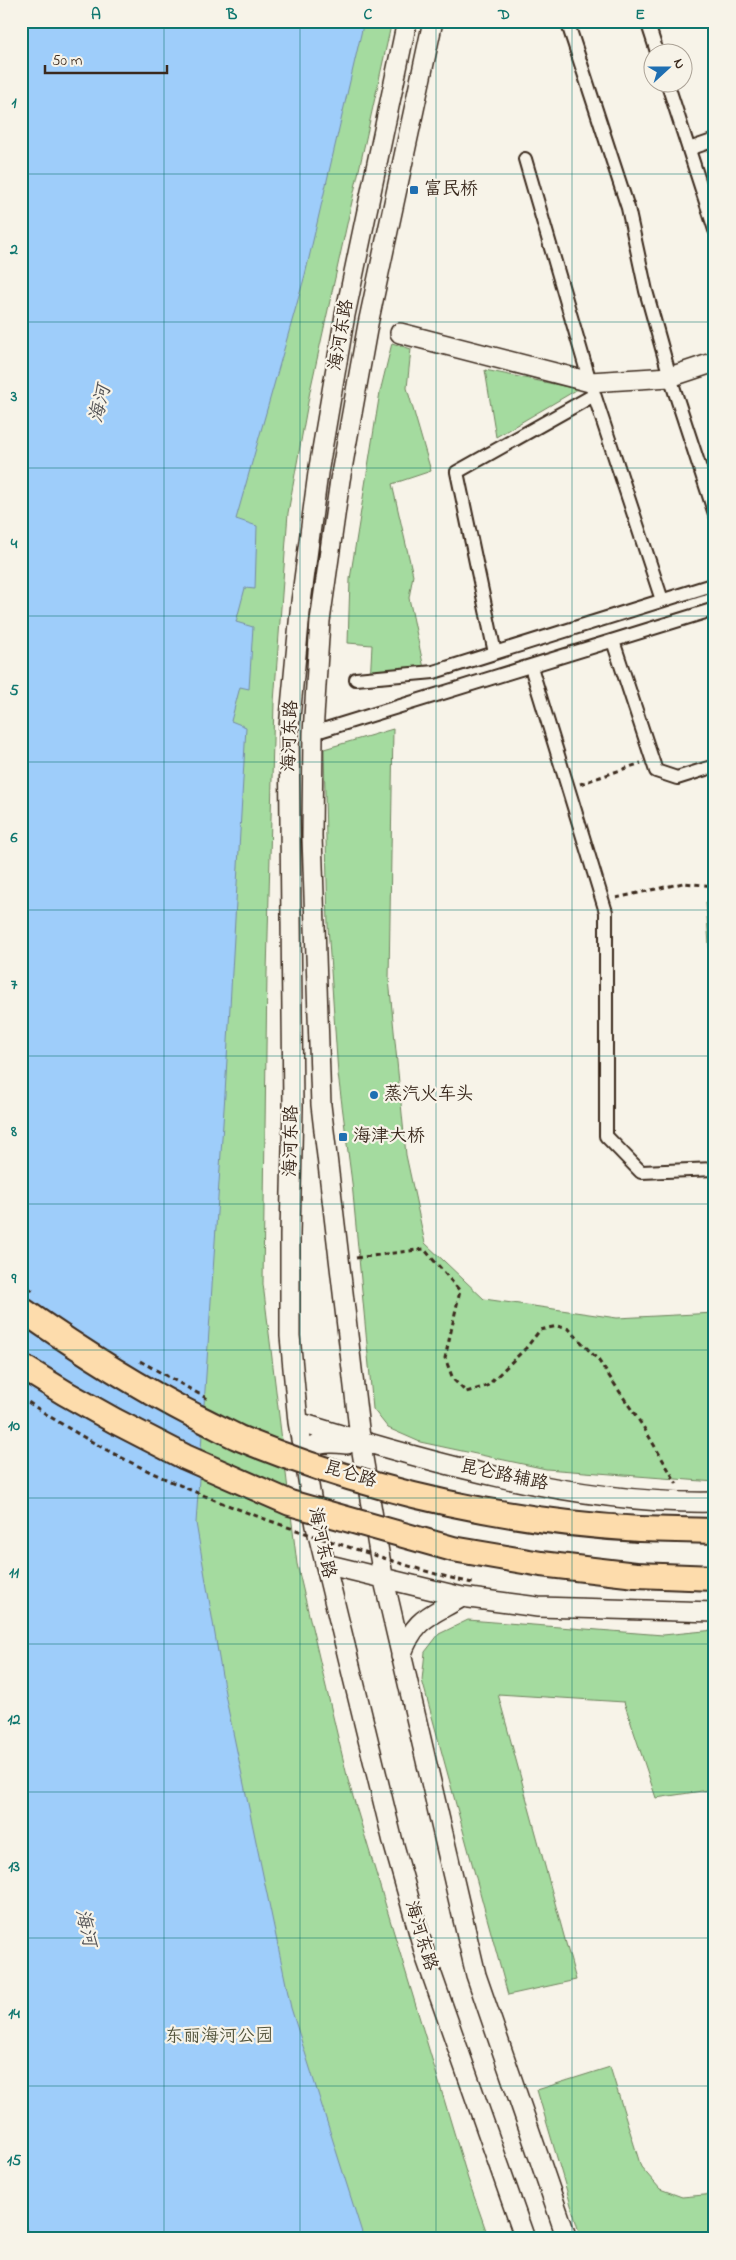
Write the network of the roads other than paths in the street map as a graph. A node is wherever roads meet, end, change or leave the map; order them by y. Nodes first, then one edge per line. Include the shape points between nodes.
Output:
1 (407, 21) edge
2 (433, 21) edge
3 (567, 21) edge
4 (647, 21) edge
5 (654, 42) edge
6 (670, 92) edge
7 (715, 140) edge
8 (689, 149) junction
9 (525, 159) dead end
10 (715, 230) edge
11 (400, 333) dead end
12 (715, 362) edge
13 (670, 377) junction
14 (592, 388) junction
15 (715, 514) edge
16 (715, 584) edge
17 (662, 600) junction
18 (715, 609) edge
19 (613, 641) junction
20 (495, 653) junction
21 (531, 667) junction
22 (356, 679) dead end
23 (313, 733) junction
24 (715, 766) edge
25 (715, 1169) edge
26 (21, 1309) edge
27 (21, 1366) edge
28 (355, 1393) junction
29 (298, 1422) junction
30 (361, 1443) junction
31 (390, 1449) junction
32 (305, 1463) junction
33 (715, 1502) edge
34 (316, 1526) junction
35 (715, 1531) edge
36 (325, 1564) junction
37 (715, 1578) edge
38 (390, 1580) junction
39 (462, 1597) junction
40 (715, 1612) edge
41 (401, 1656) junction
42 (525, 2239) edge
43 (567, 2239) edge

1 - 29 main road, 海河东路 via 345,315 318,473 289,728 293,1086 290,1336
2 - 23 main road, 海河东路 via 378,277 340,480 320,621
3 - 13 street via 628,208 646,291
4 - 5 street
6 - 8 street
7 - 8 street
8 - 10 street
9 - 14 street
11 - 14 main road
12 - 13 main road
13 - 14 main road
13 - 15 street
14 - 17 street
14 - 20 street via 457,472
16 - 17 street
17 - 20 street
18 - 19 street
19 - 21 street
19 - 24 street via 656,771 677,778
20 - 22 street via 434,672
21 - 23 street
21 - 25 street via 606,912 606,1136 641,1172
23 - 28 main road, 海河东路 via 312,836 321,1106
26 - 35 highway, 昆仑路, bridge via 144,1390 238,1437 348,1476 477,1510 580,1526
27 - 37 highway, bridge via 64,1393 185,1457 290,1503 452,1549 532,1563 636,1575
28 - 30 main road, 海河东路
28 - 31 main road via 368,1428 379,1442
29 - 30 main road
29 - 32 main road, 海河东路
30 - 31 main road, 昆仑路辅路
30 - 32 main road via 320,1443 310,1449
30 - 38 main road, 海河东路
31 - 33 main road, 昆仑路辅路 via 552,1486 617,1497
32 - 34 main road, 海河东路
34 - 36 main road, 海河东路
34 - 38 main road via 336,1556
36 - 38 main road
36 - 42 main road, 海河东路 via 393,1842 426,1958
38 - 39 main road
38 - 41 main road, 海河东路
39 - 40 main road via 538,1607
39 - 41 main road via 418,1622
41 - 43 main road, 海河东路 via 476,1976

